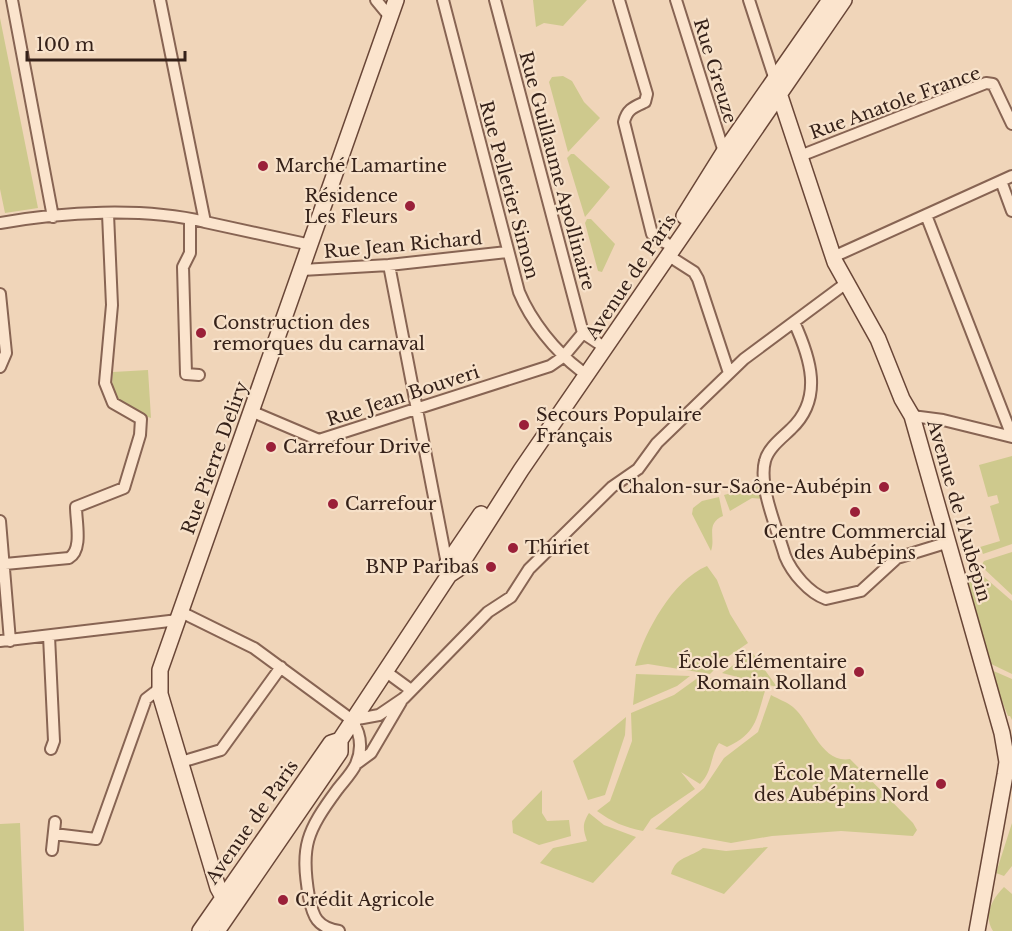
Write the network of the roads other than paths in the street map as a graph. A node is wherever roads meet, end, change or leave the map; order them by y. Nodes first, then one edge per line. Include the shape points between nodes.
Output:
1 (12, 0) edge
2 (160, 0) edge
3 (376, 0) edge
4 (396, 0) edge
5 (442, 0) edge
6 (495, 0) edge
7 (619, 0) edge
8 (676, 0) edge
9 (748, 0) edge
10 (830, 0) edge
11 (844, 0) edge
12 (390, 17) junction
13 (777, 87) junction
14 (1012, 124) edge
15 (724, 152) junction
16 (800, 156) junction
17 (1012, 176) edge
18 (1001, 181) junction
19 (1012, 211) edge
20 (108, 214) junction
21 (926, 215) junction
22 (53, 217) junction
23 (190, 219) junction
24 (205, 222) junction
25 (0, 223) edge
26 (311, 245) junction
27 (668, 249) junction
28 (507, 252) junction
29 (833, 257) junction
30 (389, 265) junction
31 (302, 270) junction
32 (845, 284) junction
33 (0, 294) edge
34 (794, 322) junction
35 (583, 333) junction
36 (2, 337) edge
37 (598, 343) junction
38 (563, 357) junction
39 (0, 367) edge
40 (580, 370) junction
41 (729, 373) junction
42 (199, 375) dead end
43 (415, 410) junction
44 (253, 412) junction
45 (912, 416) junction
46 (1012, 436) edge
47 (0, 521) edge
48 (949, 542) junction
49 (5, 564) junction
50 (448, 569) junction
51 (179, 616) junction
52 (49, 636) junction
53 (5, 641) edge
54 (281, 667) junction
55 (385, 671) junction
56 (159, 689) junction
57 (407, 694) junction
58 (352, 720) junction
59 (340, 740) junction
60 (51, 749) dead end
61 (182, 762) junction
62 (356, 764) junction
63 (55, 822) dead end
64 (54, 834) junction
65 (52, 850) dead end
66 (223, 897) junction
67 (201, 931) edge
68 (217, 931) edge
69 (339, 931) edge
70 (977, 931) edge

1 - 22 street
2 - 24 street
3 - 12 street
4 - 12 main road, Rue Pierre Deliry
5 - 28 street, Rue Pelletier Simon
6 - 35 street, Rue Guillaume Apollinaire
7 - 27 street via 647,94 645,102 626,114 624,122 652,234
8 - 15 street, Rue Greuze
9 - 13 street
10 - 13 main road, Avenue de Paris
11 - 13 main road, Avenue de Paris
12 - 26 main road, Rue Pierre Deliry
13 - 15 main road, Avenue de Paris
13 - 16 main road, Avenue de l'Aubépin
13 - 27 main road, Avenue de Paris
14 - 16 street, Rue Anatole France via 993,84 986,83
15 - 27 main road, Avenue de Paris
16 - 29 main road, Avenue de l'Aubépin
17 - 18 street
18 - 19 street
18 - 21 street
20 - 22 street
20 - 23 street via 156,213
20 - 49 street via 112,305 105,383 113,403 141,419 140,435 124,488 76,507 74,555
21 - 29 street
21 - 46 street
22 - 25 street
23 - 24 street
23 - 42 street via 190,253 183,267 186,374
24 - 26 street
26 - 31 main road, Rue Pierre Deliry
27 - 37 main road, Avenue de Paris
27 - 41 street via 698,279
27 - 50 main road, Avenue de Paris via 458,569
28 - 30 street, Rue Jean Richard
28 - 38 street, Rue Pelletier Simon via 524,304
29 - 32 main road, Avenue de l'Aubépin
30 - 31 street, Rue Jean Richard
30 - 43 street
31 - 44 main road, Rue Pierre Deliry
32 - 34 street
32 - 45 main road, Avenue de l'Aubépin via 878,339
33 - 36 street
34 - 41 street
34 - 48 street via 811,366 810,397 796,424 768,453 764,470 785,556 793,570 826,599 865,588 897,558
35 - 37 street
35 - 38 street
36 - 39 street via 6,353
37 - 40 main road, Avenue de Paris
38 - 40 street, Rue Pelletier Simon
38 - 43 street, Rue Jean Bouveri via 550,366
40 - 50 main road, Avenue de Paris
41 - 57 street via 650,451 638,469 612,487 529,569 511,597 488,612
43 - 44 street, Rue Jean Bouveri via 319,440
43 - 50 street
44 - 51 main road, Rue Pierre Deliry
45 - 46 street
45 - 48 main road, Avenue de l'Aubépin
47 - 49 street
48 - 70 main road, Avenue de l'Aubépin via 1002,733 1006,762
49 - 53 street
50 - 55 main road, Avenue de Paris
51 - 52 street
51 - 54 street via 254,648
51 - 56 main road, Rue Pierre Deliry via 160,670
52 - 53 street
52 - 60 street via 54,741
54 - 58 street
54 - 61 street via 221,750
55 - 57 street
55 - 58 main road, Avenue de Paris
56 - 61 main road, Rue Pierre Deliry
56 - 64 street via 146,699 96,839
57 - 58 street via 383,713
57 - 62 street via 371,753
58 - 59 main road, Avenue de Paris
58 - 62 street via 360,732 361,743
59 - 66 main road, Avenue de Paris via 331,743
59 - 68 main road, Avenue de Paris via 340,752
61 - 66 main road, Rue Pierre Deliry
62 - 69 street via 314,821 306,846 305,876 312,914 321,925
63 - 64 street
64 - 65 street
66 - 67 main road, Avenue de Paris

